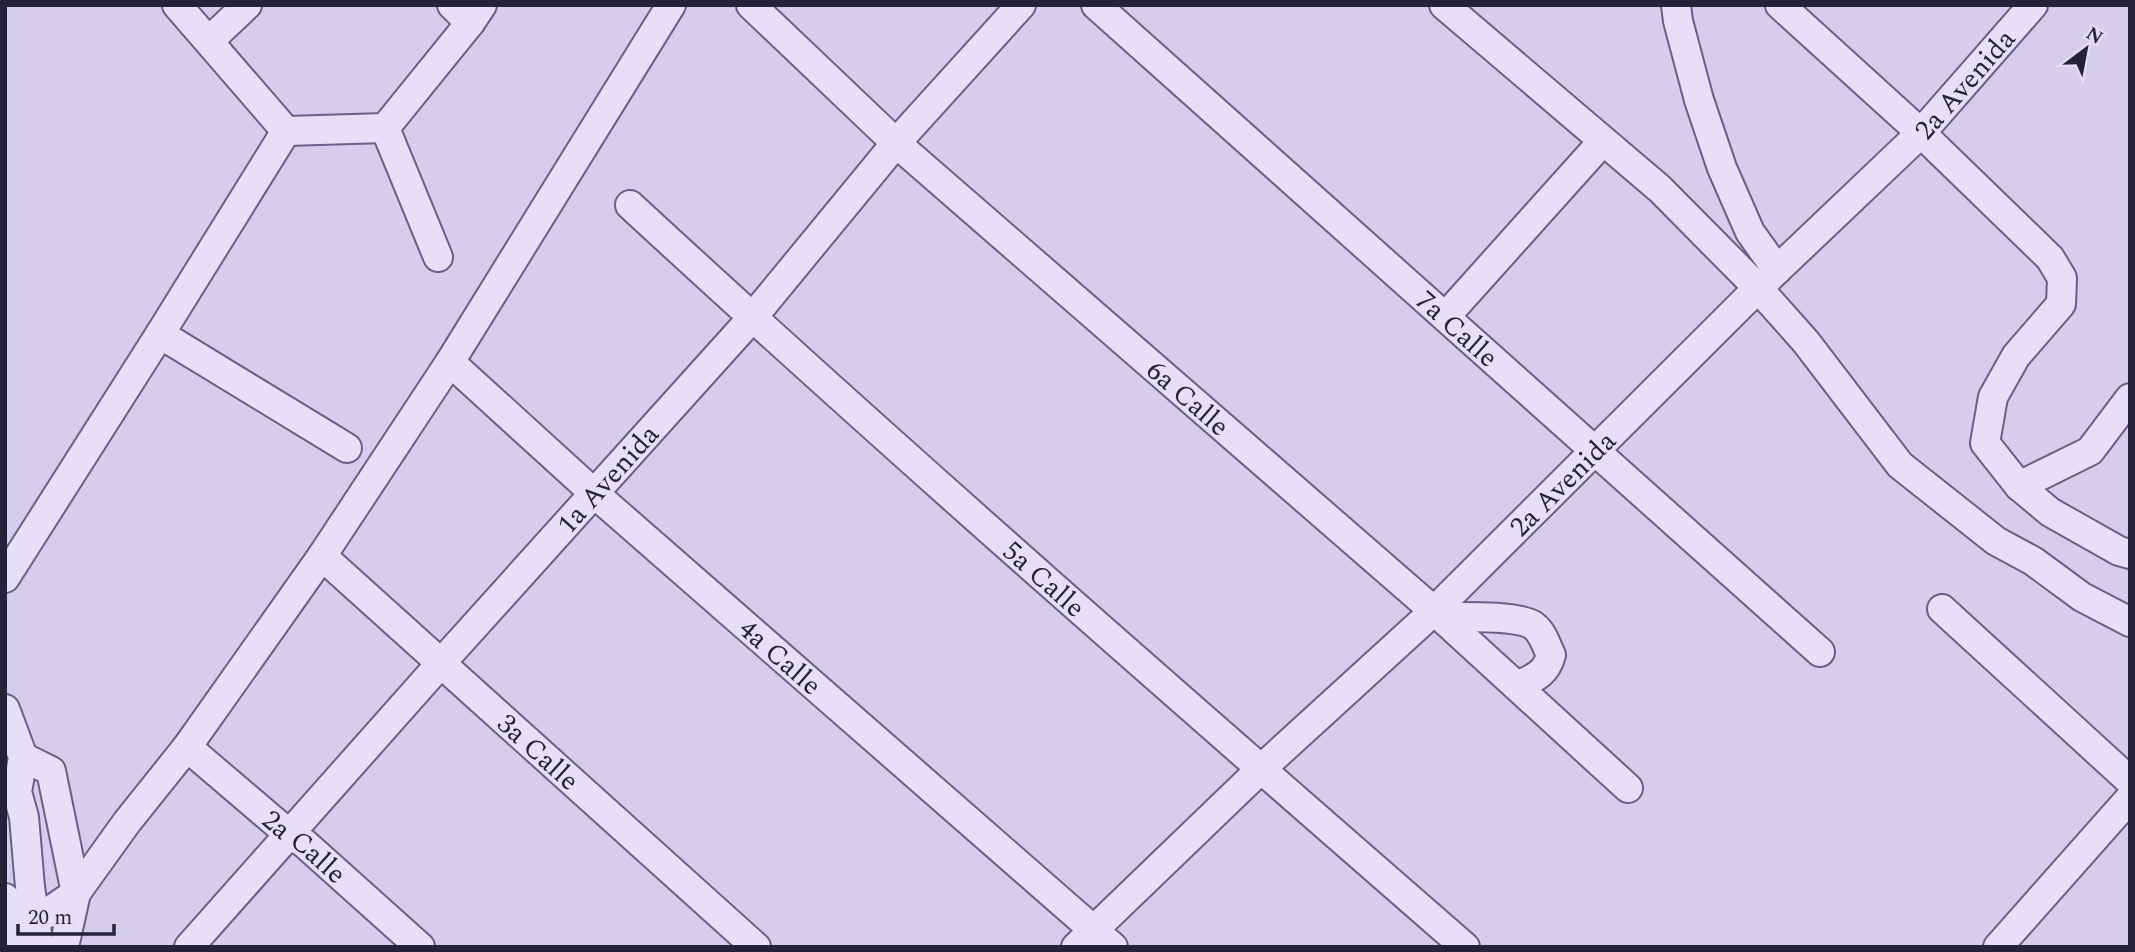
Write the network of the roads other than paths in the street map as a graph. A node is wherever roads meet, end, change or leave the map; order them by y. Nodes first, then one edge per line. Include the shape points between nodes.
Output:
1 (177, 5) edge
2 (247, 5) edge
3 (671, 5) edge
4 (751, 5) edge
5 (1021, 5) edge
6 (1096, 5) edge
7 (1444, 5) edge
8 (1676, 5) edge
9 (1780, 5) edge
10 (2033, 5) edge
11 (468, 11) edge
12 (209, 41) junction
13 (385, 128) junction
14 (286, 131) junction
15 (1921, 133) junction
16 (1603, 141) junction
17 (896, 143) junction
18 (629, 205) dead end
19 (438, 257) dead end
20 (1768, 279) junction
21 (1446, 316) junction
22 (752, 318) junction
23 (160, 334) junction
24 (450, 362) junction
25 (2130, 398) edge
26 (347, 448) dead end
27 (1595, 449) junction
28 (2019, 486) junction
29 (595, 494) junction
30 (2130, 554) edge
31 (323, 556) junction
32 (5, 578) edge
33 (1942, 608) dead end
34 (1437, 614) junction
35 (2130, 622) edge
36 (1820, 652) dead end
37 (442, 662) junction
38 (1517, 686) junction
39 (5, 709) edge
40 (187, 747) junction
41 (23, 757) junction
42 (1261, 769) junction
43 (2130, 781) edge
44 (1628, 788) dead end
45 (2130, 798) edge
46 (289, 834) junction
47 (66, 841) junction
48 (27, 854) junction
49 (76, 893) junction
50 (5, 898) edge
51 (37, 934) edge
52 (1094, 941) edge
53 (23, 947) edge
54 (64, 947) edge
55 (189, 947) edge
56 (421, 947) edge
57 (756, 947) edge
58 (1465, 947) edge
59 (1998, 947) edge

1 - 12 street
2 - 12 street
3 - 24 street
4 - 17 street, 6a Calle
5 - 17 street, 1a Avenida
6 - 21 street, 7a Calle
7 - 16 street
8 - 20 street via 1699,100
9 - 15 street
10 - 15 street, 2a Avenida
11 - 13 street
12 - 14 street
13 - 14 street
13 - 19 street
14 - 23 street
15 - 20 street, 2a Avenida
15 - 28 street via 2050,258 2062,278 2061,304 2017,356 1993,397 1985,443
16 - 20 street
16 - 21 street
17 - 22 street, 1a Avenida
17 - 34 street, 6a Calle
18 - 22 street, 5a Calle
20 - 27 street, 2a Avenida
20 - 35 street via 1823,364 1900,465 1996,541
21 - 27 street, 7a Calle
22 - 29 street, 1a Avenida
22 - 42 street, 5a Calle
23 - 26 street
23 - 32 street
24 - 29 street, 4a Calle
24 - 31 street
25 - 28 street via 2090,451
27 - 34 street, 2a Avenida
27 - 36 street, 7a Calle
28 - 30 street via 2050,512
29 - 37 street, 1a Avenida
29 - 52 street, 4a Calle
31 - 37 street, 3a Calle
31 - 40 street
33 - 43 street
34 - 38 street, 6a Calle
34 - 38 street via 1532,625 1551,655 1541,675
34 - 42 street, 2a Avenida
37 - 46 street, 1a Avenida
37 - 57 street, 3a Calle
38 - 44 street, 6a Calle
39 - 41 street
40 - 46 street, 2a Calle
40 - 49 street
41 - 47 street via 51,771
41 - 48 street via 17,792
42 - 52 street, 2a Avenida
42 - 58 street, 5a Calle
45 - 59 street
46 - 55 street, 1a Avenida
46 - 56 street, 2a Calle
47 - 48 street
47 - 49 street
48 - 51 street
49 - 51 street
49 - 54 street
50 - 53 street

